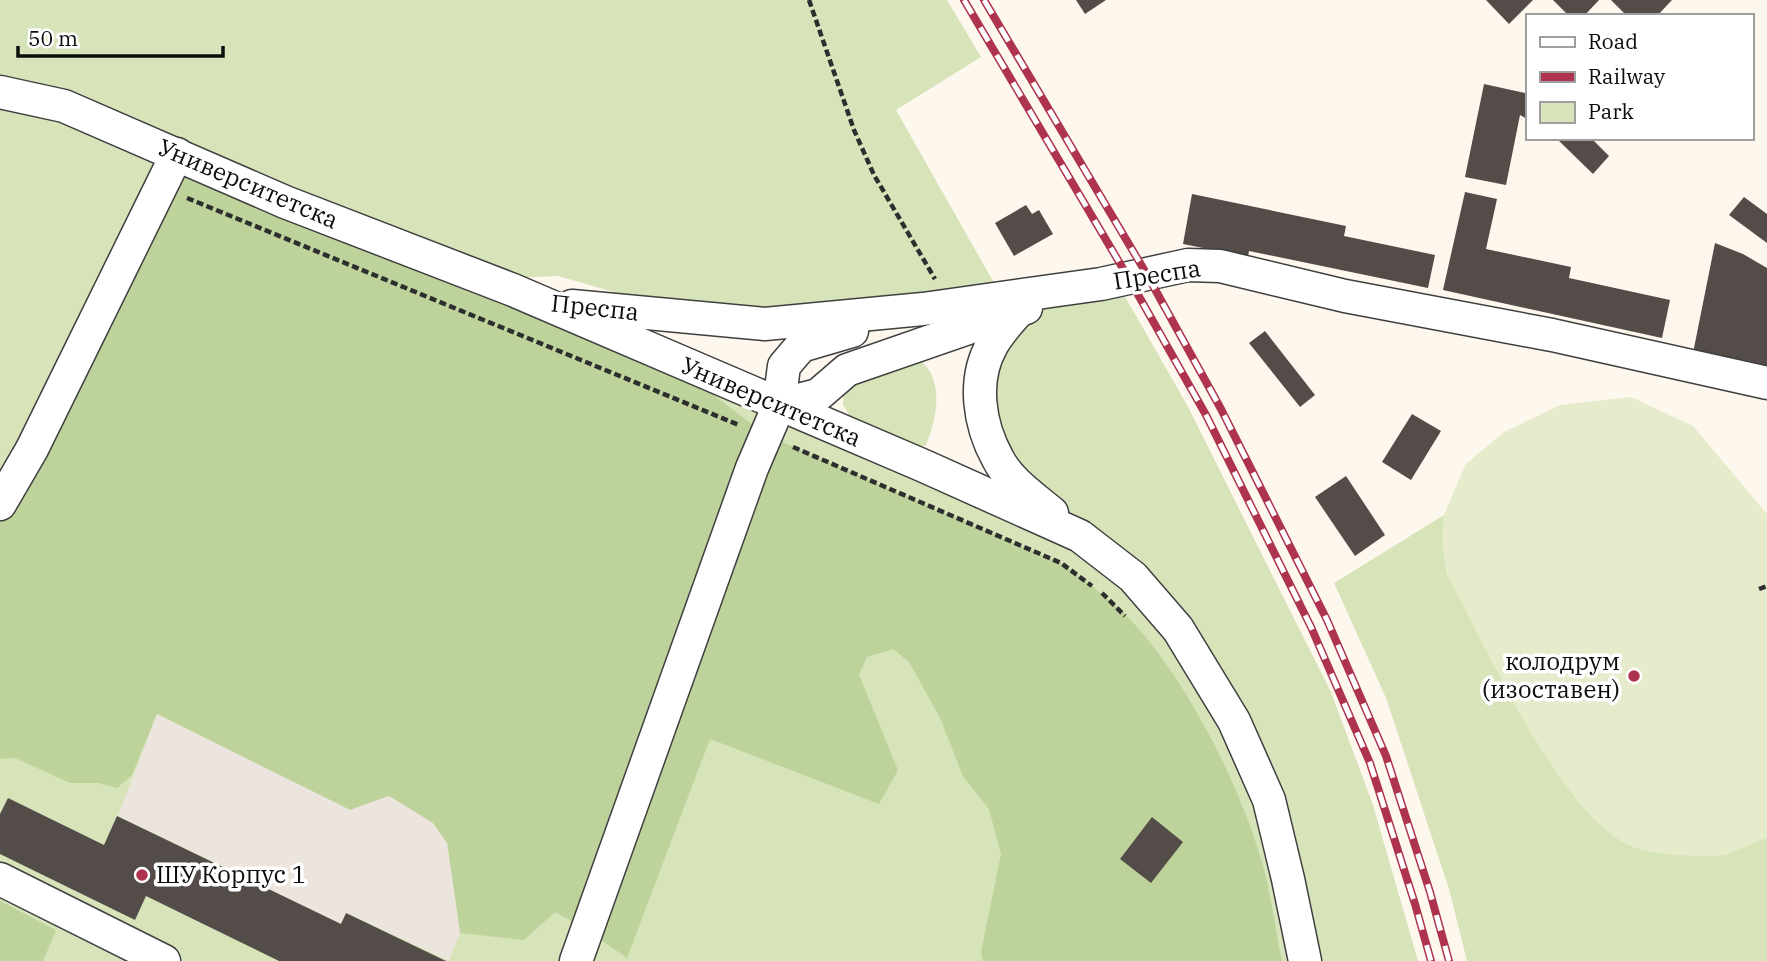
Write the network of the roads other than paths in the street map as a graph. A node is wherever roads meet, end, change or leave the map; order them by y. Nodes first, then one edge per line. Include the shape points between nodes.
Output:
1 (0, 92) edge
2 (177, 154) junction
3 (539, 302) junction
4 (1010, 304) junction
5 (936, 307) junction
6 (1767, 383) edge
7 (779, 405) junction
8 (0, 504) edge
9 (1080, 536) junction
10 (0, 879) edge
11 (164, 961) edge
12 (576, 961) edge
13 (1304, 961) edge

1 - 2 street, Университетска via 64,106
2 - 3 street, Университетска via 285,202
2 - 8 street via 32,449
3 - 5 street, Преспа via 765,324
3 - 7 street, Университетска
4 - 5 street, Преспа
4 - 6 street, Преспа via 1188,265 1220,266
4 - 7 street via 847,370 818,395
4 - 9 street via 978,384 984,424 998,461 1023,489
5 - 7 street via 801,346 784,366
7 - 9 street, Университетска
7 - 12 street via 748,479
9 - 13 street, Университетска via 1133,577 1178,629 1234,721 1269,800
10 - 11 street

